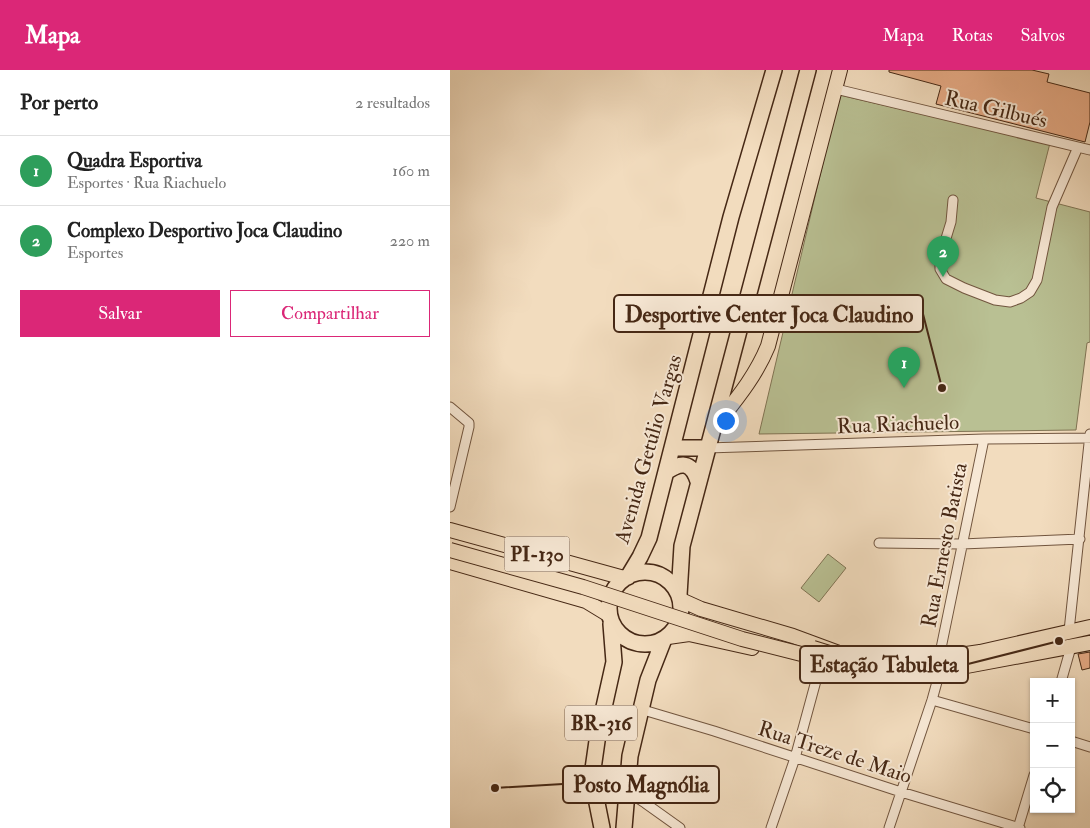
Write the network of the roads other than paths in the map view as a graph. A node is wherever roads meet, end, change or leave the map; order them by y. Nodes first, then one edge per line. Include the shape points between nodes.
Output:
1 (774, 70) edge
2 (808, 70) edge
3 (840, 70) edge
4 (836, 89) junction
5 (1078, 147) junction
6 (1090, 150) edge
7 (953, 200) dead end
8 (450, 407) edge
9 (712, 429) junction
10 (1090, 437) edge
11 (984, 439) junction
12 (672, 448) junction
13 (707, 448) junction
14 (666, 472) junction
15 (698, 481) junction
16 (450, 507) edge
17 (450, 530) edge
18 (1080, 539) junction
19 (450, 542) edge
20 (879, 543) dead end
21 (962, 544) junction
22 (450, 550) edge
23 (450, 562) edge
24 (626, 577) junction
25 (677, 593) junction
26 (609, 616) junction
27 (1090, 626) edge
28 (1069, 631) junction
29 (662, 640) junction
30 (1090, 643) edge
31 (1071, 647) junction
32 (838, 660) junction
33 (940, 664) junction
34 (820, 666) junction
35 (1062, 678) edge
36 (932, 700) junction
37 (640, 709) junction
38 (1030, 728) edge
39 (1075, 742) edge
40 (1090, 747) edge
41 (795, 758) junction
42 (1030, 788) edge
43 (628, 792) junction
44 (901, 792) junction
45 (602, 828) edge
46 (624, 828) edge
47 (680, 828) edge
48 (771, 828) edge
49 (889, 828) edge
50 (1019, 828) edge

1 - 12 highway, Avenida Getúlio Vargas / BR-316 via 731,216
2 - 9 highway, BR-316
3 - 4 main road
4 - 5 street, Rua Gilbués
4 - 9 main road via 768,346 747,385
5 - 6 street, Rua Gilbués
5 - 7 street via 1052,207 1037,280 1030,292 1021,298 1010,302 995,300 946,279 940,269 940,258 951,222
8 - 16 street via 469,422 469,427
9 - 13 highway, BR-316
10 - 11 street, Rua Riachuelo
10 - 18 street
11 - 13 street, Rua Riachuelo
11 - 21 street, Rua Ernesto Batista
12 - 13 highway
12 - 14 highway, Avenida Getúlio Vargas / BR-316
13 - 15 highway, BR-316
14 - 15 highway via 676,466 686,466 693,470
14 - 24 highway, Avenida Getúlio Vargas / BR-316 via 649,538
15 - 25 highway, BR-316 via 682,546
17 - 24 main road, PI-130
18 - 21 street
18 - 28 street
19 - 32 main road, bridge via 748,633 829,653
20 - 21 street
21 - 33 street, Rua Ernesto Batista
22 - 32 main road, bridge via 583,587 742,639 825,660
23 - 26 main road, PI-130 via 586,601
24 - 25 highway via 651,572 662,576
24 - 26 highway, Avenida Getúlio Vargas / BR-316 via 611,594
25 - 29 highway, BR-316 via 681,614 673,632
25 - 32 main road via 701,609 793,636
26 - 29 highway via 613,627 628,641 641,645
26 - 45 highway, Avenida Getúlio Vargas / BR-316 via 614,662 593,769
27 - 28 main road
28 - 33 main road
29 - 34 main road via 689,634
29 - 37 highway, BR-316
30 - 31 main road
31 - 33 main road
31 - 35 street
32 - 33 main road
32 - 34 main road
33 - 36 street, Rua Ernesto Batista
34 - 41 street
36 - 38 street
36 - 44 street, Rua Ernesto Batista
37 - 41 street, Rua Treze de Maio
37 - 43 highway, BR-316 via 630,756
39 - 40 street
41 - 44 street, Rua Treze de Maio
41 - 48 street
42 - 50 street
43 - 46 highway, BR-316
43 - 47 street
44 - 49 street, Rua Ernesto Batista
44 - 50 street, Rua Treze de Maio

